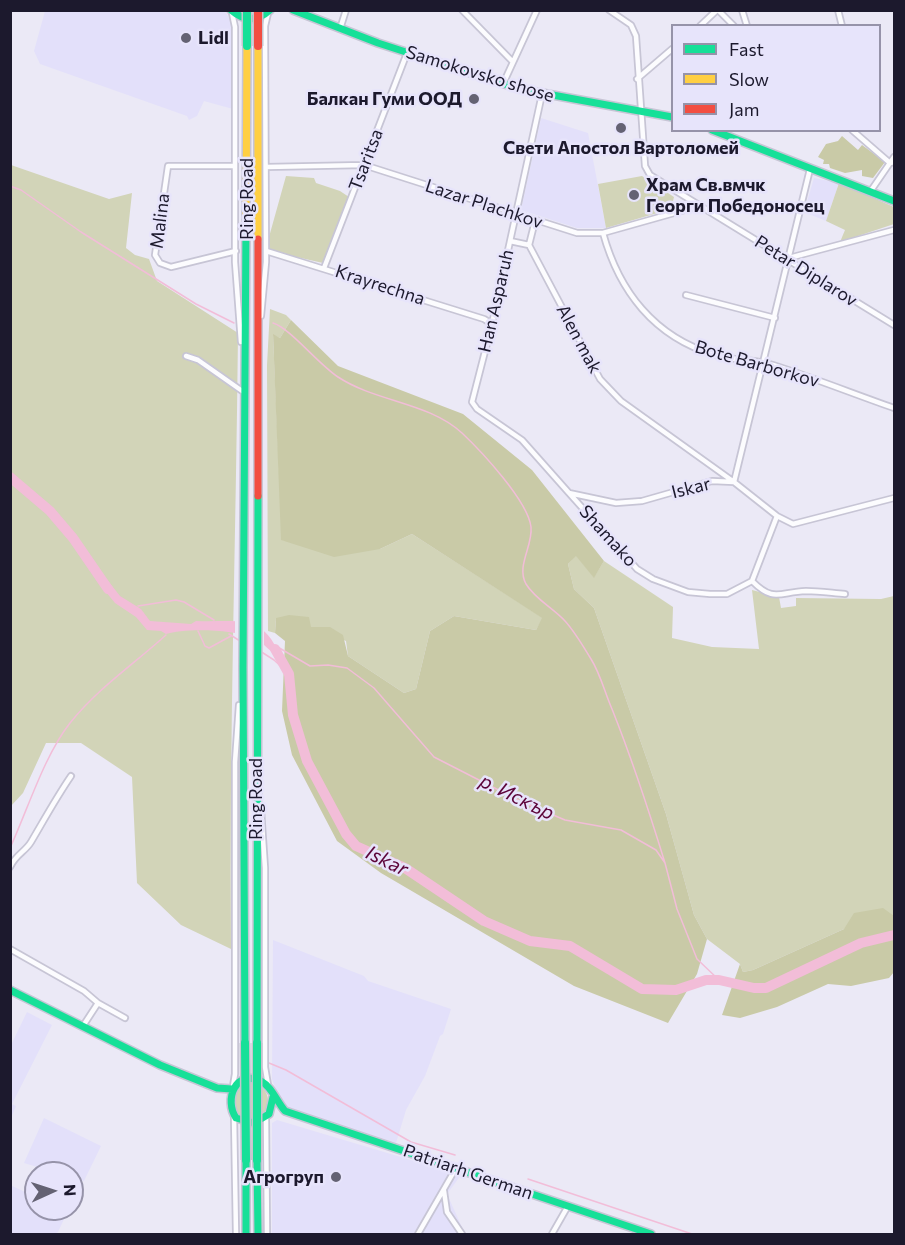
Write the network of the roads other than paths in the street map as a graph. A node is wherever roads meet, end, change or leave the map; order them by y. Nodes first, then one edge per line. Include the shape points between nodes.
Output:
1 (247, 10) edge
2 (258, 10) edge
3 (293, 10) edge
4 (346, 10) edge
5 (462, 10) edge
6 (537, 10) edge
7 (609, 10) edge
8 (717, 10) edge
9 (231, 12) edge
10 (269, 12) edge
11 (701, 24) edge
12 (732, 24) edge
13 (340, 29) junction
14 (671, 50) edge
15 (407, 53) junction
16 (513, 62) junction
17 (637, 79) junction
18 (503, 84) junction
19 (542, 94) junction
20 (640, 110) junction
21 (671, 117) edge
22 (717, 132) edge
23 (855, 132) edge
24 (893, 161) edge
25 (364, 165) junction
26 (235, 166) junction
27 (266, 167) junction
28 (810, 169) junction
29 (870, 192) junction
30 (894, 201) edge
31 (699, 206) junction
32 (516, 214) junction
33 (535, 221) junction
34 (894, 230) edge
35 (603, 233) junction
36 (510, 241) junction
37 (529, 245) junction
38 (236, 250) junction
39 (266, 250) junction
40 (789, 258) junction
41 (324, 268) junction
42 (686, 295) dead end
43 (775, 318) junction
44 (492, 324) junction
45 (894, 325) edge
46 (186, 356) dead end
47 (764, 363) junction
48 (257, 364) junction
49 (245, 390) junction
50 (894, 408) edge
51 (734, 482) junction
52 (569, 493) junction
53 (894, 498) edge
54 (777, 516) junction
55 (752, 581) junction
56 (845, 594) dead end
57 (243, 667) junction
58 (257, 706) junction
59 (71, 777) dead end
60 (10, 867) edge
61 (10, 950) edge
62 (10, 990) edge
63 (98, 1003) junction
64 (125, 1018) dead end
65 (83, 1026) junction
66 (232, 1088) junction
67 (269, 1088) junction
68 (220, 1091) junction
69 (273, 1097) junction
70 (228, 1100) junction
71 (285, 1111) junction
72 (234, 1116) junction
73 (268, 1116) junction
74 (456, 1168) junction
75 (444, 1191) junction
76 (568, 1206) junction
77 (435, 1207) junction
78 (447, 1212) junction
79 (236, 1234) edge
80 (246, 1234) edge
81 (258, 1234) edge
82 (267, 1234) edge
83 (418, 1234) edge
84 (462, 1234) edge
85 (552, 1234) edge
86 (651, 1234) edge

1 - 49 main road, Ring Road, bridge
2 - 48 main road, Ring Road, bridge
3 - 13 main road, Samokovsko shose
4 - 13 street
5 - 16 street
6 - 16 street
7 - 17 street, Petar Diplarov via 634,29
8 - 11 street
8 - 12 street
9 - 10 main road via 248,20
9 - 26 street, Ring Road via 235,27
10 - 27 street, Ring Road via 265,26
13 - 15 main road, Samokovsko shose
14 - 17 street
15 - 18 main road, Samokovsko shose
15 - 25 street, Tsaritsa
16 - 18 street
17 - 20 street, Petar Diplarov
18 - 19 main road, Samokovsko shose
19 - 20 main road, Samokovsko shose
19 - 32 street, Han Asparuh
20 - 21 main road, Samokovsko shose
20 - 31 street, Petar Diplarov via 647,171
22 - 28 main road
23 - 24 street
24 - 29 street
25 - 27 street, Lazar Plachkov
25 - 32 street, Lazar Plachkov
25 - 41 street, Tsaritsa
26 - 38 street, Ring Road
26 - 38 street, Malina via 168,166 155,255 160,263 171,267
27 - 39 street, Ring Road
28 - 29 main road
28 - 40 street
29 - 30 main road
31 - 35 street, Lazar Plachkov
31 - 40 street, Petar Diplarov
32 - 33 street, Lazar Plachkov
32 - 36 street, Han Asparuh
33 - 35 street, Lazar Plachkov via 577,233
33 - 37 street
34 - 40 street
35 - 47 street, Bote Barborkov via 623,286 664,331 715,356
36 - 37 street
36 - 44 street, Han Asparuh
37 - 51 street, Alen mak via 600,379 621,401
38 - 49 street, Ring Road
39 - 41 street, Krayrechna
39 - 48 street, Ring Road
40 - 43 street
40 - 45 street, Petar Diplarov
41 - 44 street, Krayrechna via 484,318
42 - 43 street
43 - 47 street
44 - 52 street, Han Asparuh via 472,402 522,440
46 - 49 street
47 - 50 street, Bote Barborkov
47 - 51 street
48 - 58 main road, Ring Road
49 - 57 main road, Ring Road
51 - 52 street, Iskar via 712,481 642,501 616,503
51 - 54 street, Iskar
52 - 55 street, Shamako via 637,569 653,579 688,592 710,594 726,594
53 - 54 street, Iskar via 803,523 793,524
54 - 55 street
55 - 56 street via 772,595 802,591
57 - 66 street via 235,762
57 - 80 main road, Ring Road, bridge
58 - 67 street via 265,868 265,1067
58 - 81 main road, Ring Road, bridge
59 - 60 street via 29,845
61 - 63 street
62 - 65 main road
63 - 64 street
63 - 65 street
65 - 68 main road
66 - 67 main road via 251,1079
66 - 68 main road
66 - 70 main road
67 - 69 main road
68 - 70 main road
69 - 71 main road
69 - 73 main road
70 - 72 main road
71 - 73 main road
71 - 74 main road, Patriarh German
72 - 73 main road via 251,1124
72 - 79 street
73 - 82 street
74 - 75 street
74 - 76 main road, Patriarh German
75 - 77 street
75 - 78 street
76 - 85 street
76 - 86 main road, Patriarh German
77 - 78 street
77 - 83 street
78 - 84 street

